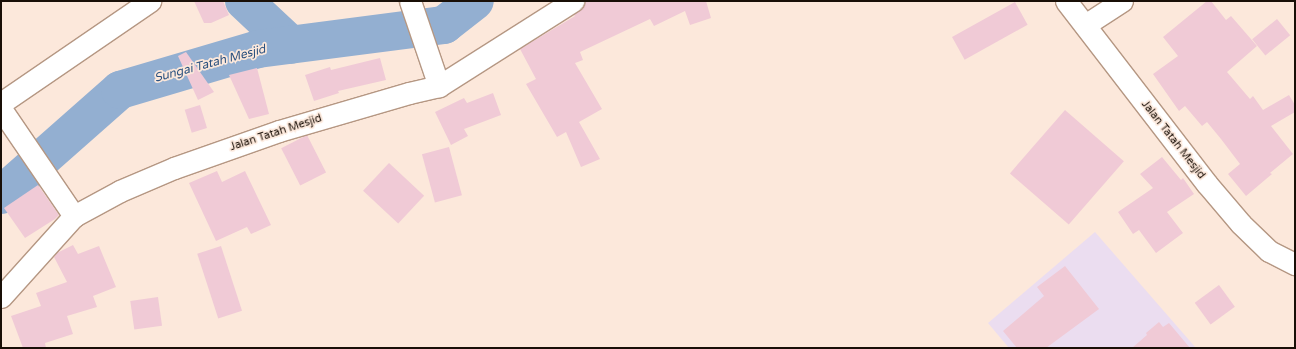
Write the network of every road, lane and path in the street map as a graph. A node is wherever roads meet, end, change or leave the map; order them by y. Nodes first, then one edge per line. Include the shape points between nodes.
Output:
1 (150, 1) edge
2 (410, 1) edge
3 (573, 1) edge
4 (1066, 1) edge
5 (1122, 1) edge
6 (1085, 25) junction
7 (439, 86) junction
8 (1, 103) edge
9 (1, 109) edge
10 (74, 216) junction
11 (1295, 264) edge
12 (1, 297) edge

1 - 8 street
2 - 7 street
3 - 7 street, Jalan Tatah Mesjid
4 - 6 street, Jalan Tatah Mesjid
5 - 6 street
6 - 11 street, Jalan Tatah Mesjid via 1207,184 1241,224 1269,251
7 - 10 street, Jalan Tatah Mesjid via 279,131 174,168
9 - 10 street
10 - 12 street, Jalan Tatah Mesjid

